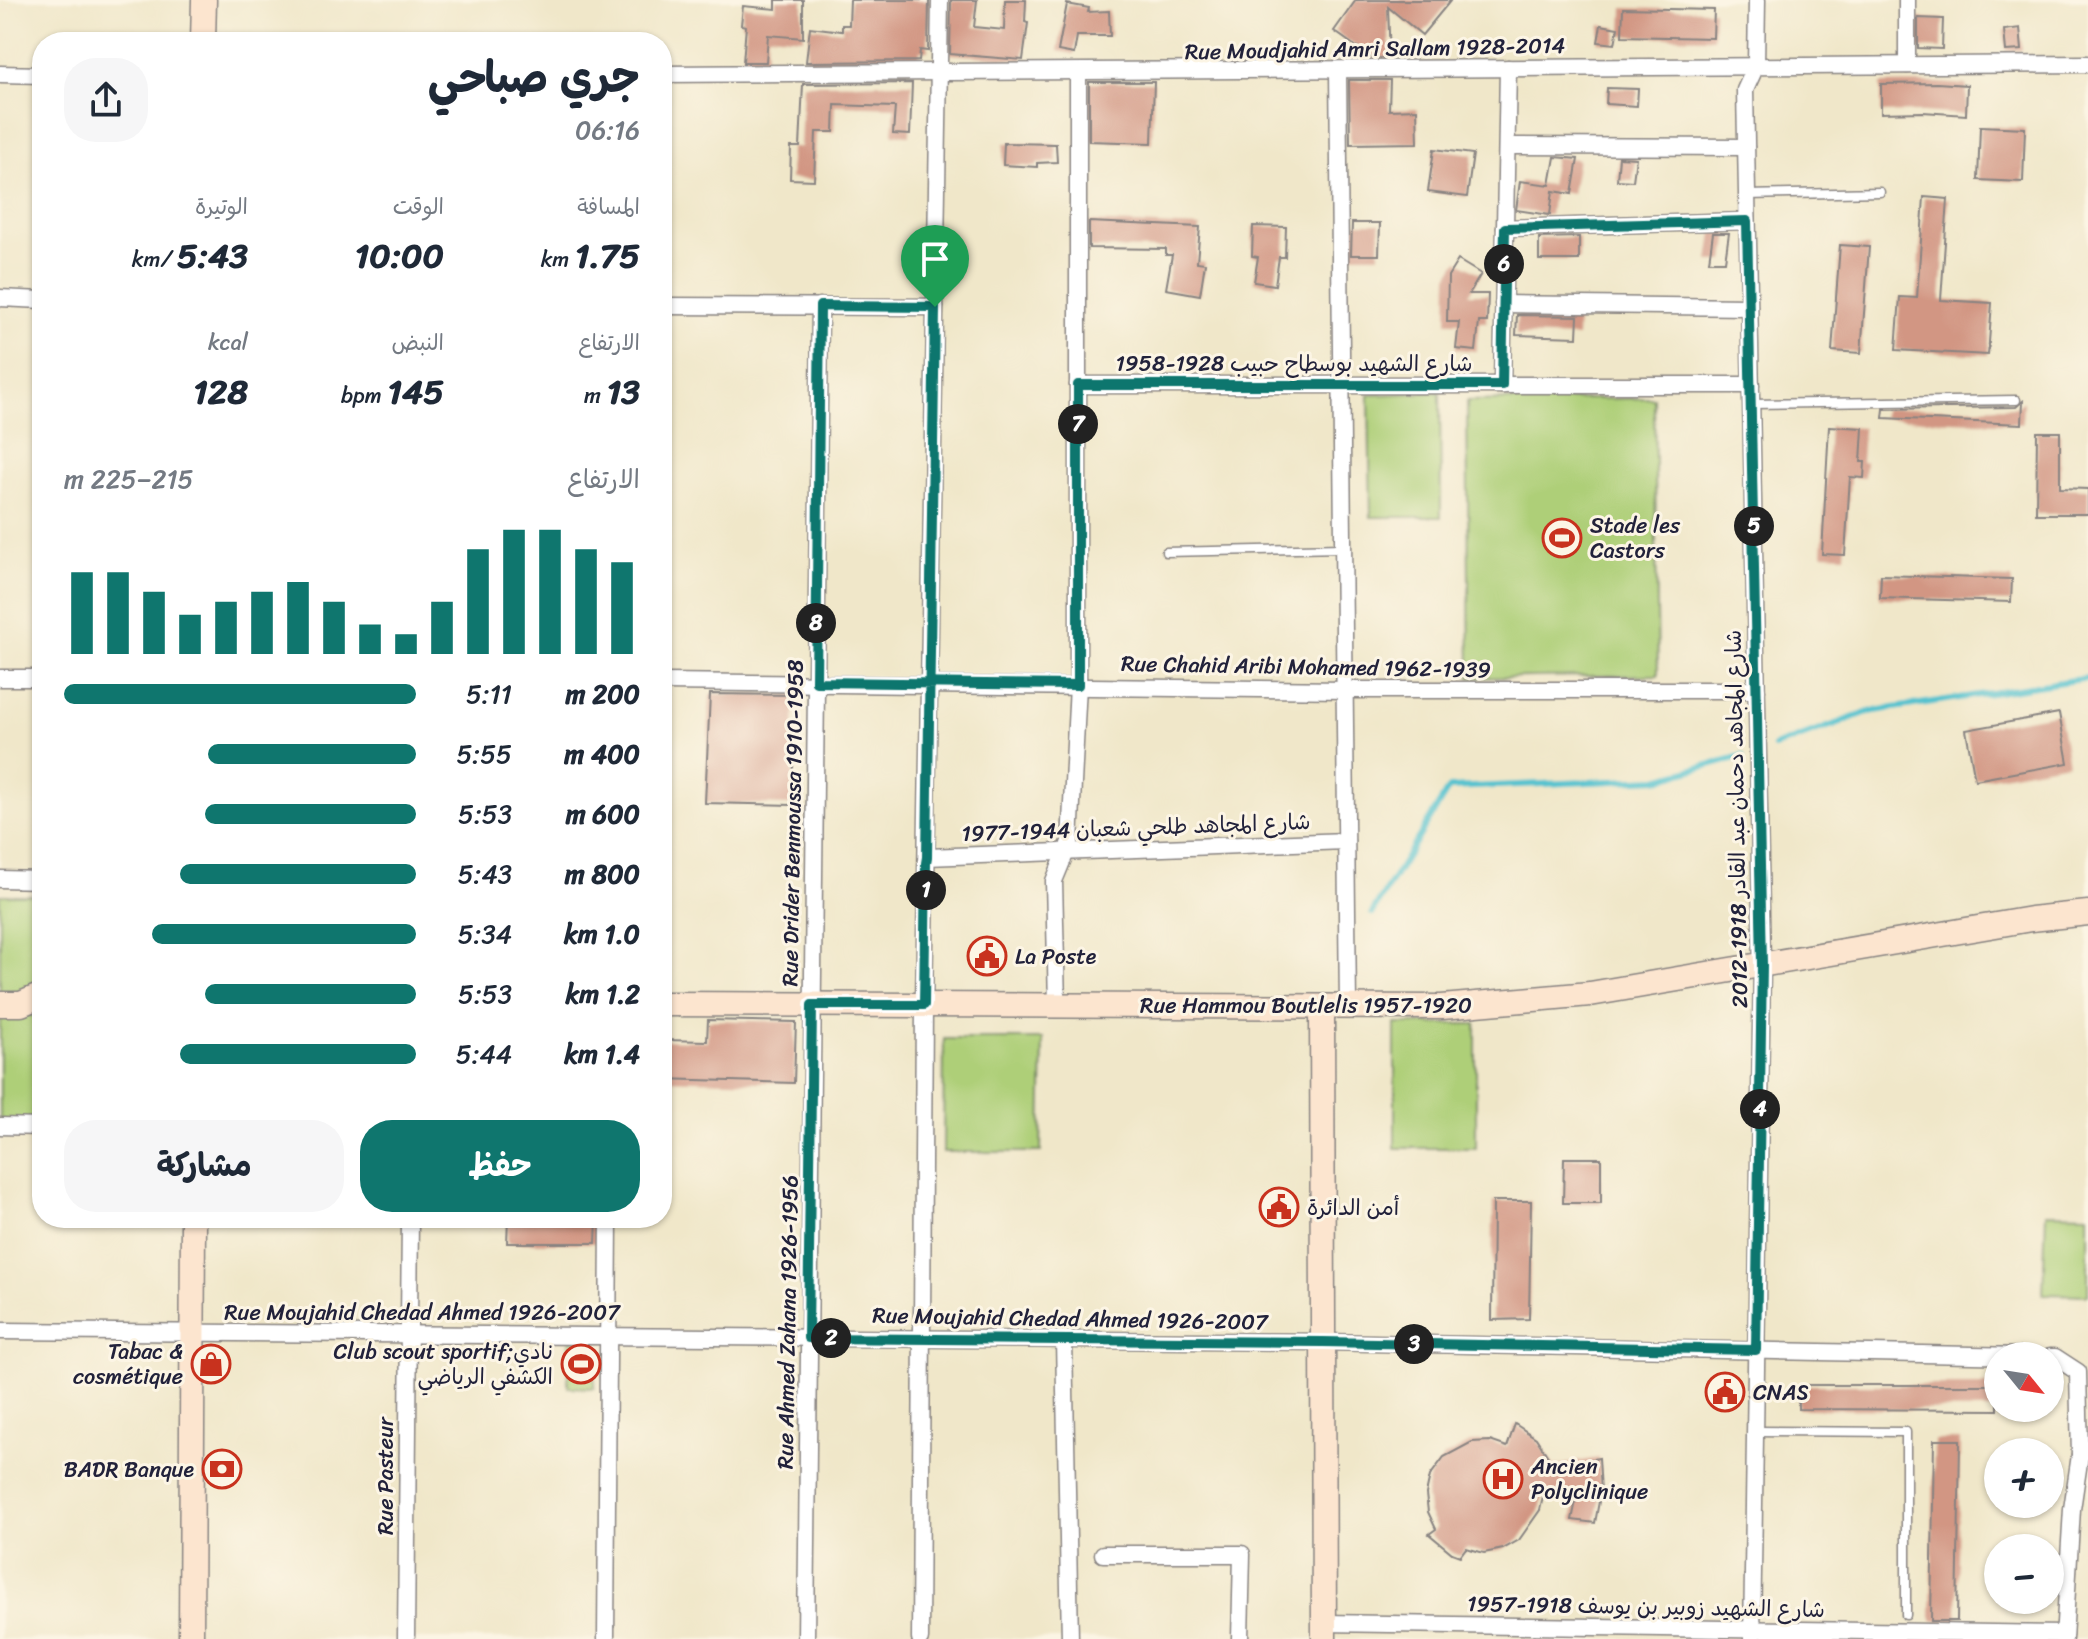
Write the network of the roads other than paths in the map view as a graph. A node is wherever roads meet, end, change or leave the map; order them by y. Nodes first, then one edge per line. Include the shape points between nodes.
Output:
1 (204, 0) edge
2 (940, 0) edge
3 (1757, 0) edge
4 (1907, 0) edge
5 (203, 32) edge
6 (2088, 64) edge
7 (1907, 65) junction
8 (1756, 66) junction
9 (1508, 68) junction
10 (1338, 70) junction
11 (1078, 72) junction
12 (939, 73) junction
13 (0, 74) edge
14 (672, 74) edge
15 (32, 75) edge
16 (1507, 146) junction
17 (1746, 147) junction
18 (1880, 192) dead end
19 (1747, 195) junction
20 (1747, 221) junction
21 (1505, 228) junction
22 (0, 298) edge
23 (32, 300) edge
24 (1503, 304) junction
25 (672, 306) edge
26 (820, 306) junction
27 (935, 307) junction
28 (1749, 307) junction
29 (1078, 385) junction
30 (1341, 385) junction
31 (1502, 385) junction
32 (1751, 385) junction
33 (2016, 400) dead end
34 (1751, 404) junction
35 (1343, 548) junction
36 (1166, 552) dead end
37 (0, 678) edge
38 (32, 678) edge
39 (672, 682) edge
40 (816, 682) junction
41 (929, 683) junction
42 (1078, 685) junction
43 (1345, 690) junction
44 (1757, 690) junction
45 (1346, 841) junction
46 (1066, 852) junction
47 (927, 857) junction
48 (0, 879) edge
49 (32, 880) edge
50 (2088, 913) edge
51 (1762, 964) junction
52 (672, 1004) edge
53 (812, 1005) junction
54 (924, 1005) junction
55 (1057, 1005) junction
56 (1322, 1007) junction
57 (1348, 1007) junction
58 (0, 1126) edge
59 (32, 1127) edge
60 (193, 1228) edge
61 (410, 1228) edge
62 (609, 1228) edge
63 (0, 1331) edge
64 (192, 1332) junction
65 (607, 1336) junction
66 (408, 1337) junction
67 (808, 1338) junction
68 (921, 1339) junction
69 (1064, 1340) junction
70 (1323, 1342) junction
71 (1756, 1350) junction
72 (1984, 1355) edge
73 (2064, 1363) edge
74 (1755, 1431) junction
75 (2084, 1452) edge
76 (1103, 1554) dead end
77 (1906, 1615) dead end
78 (1324, 1631) edge
79 (1621, 1634) edge
80 (1752, 1635) edge
81 (2034, 1636) edge
82 (2064, 1637) edge
83 (191, 1639) edge
84 (406, 1639) edge
85 (606, 1639) edge
86 (806, 1639) edge
87 (920, 1639) edge
88 (1070, 1639) edge
89 (1240, 1639) edge

1 - 5 main road
2 - 12 street
3 - 8 street, شارع المجاهد دحمان عبد القادر 1918-2012
4 - 7 street
6 - 7 street, Rue Moudjahid Amri Sallam 1928-2014
7 - 8 street, Rue Moudjahid Amri Sallam 1928-2014
8 - 9 street, Rue Moudjahid Amri Sallam 1928-2014
8 - 17 street, شارع المجاهد دحمان عبد القادر 1918-2012 via 1745,90
9 - 10 street, Rue Moudjahid Amri Sallam 1928-2014
9 - 16 street
10 - 11 street, Rue Moudjahid Amri Sallam 1928-2014
10 - 30 street
11 - 12 street, Rue Moudjahid Amri Sallam 1928-2014
11 - 29 street
12 - 14 street, Rue Moudjahid Amri Sallam 1928-2014
12 - 27 street
13 - 15 street
16 - 17 street
16 - 21 street
17 - 19 street, شارع المجاهد دحمان عبد القادر 1918-2012
18 - 19 lane
19 - 20 street, شارع المجاهد دحمان عبد القادر 1918-2012
20 - 21 street
20 - 28 street, شارع المجاهد دحمان عبد القادر 1918-2012
21 - 24 street
22 - 23 street
24 - 28 street
24 - 31 street
25 - 26 street
26 - 27 street
26 - 40 street, Rue Drider Benmoussa 1910-1958
27 - 41 street
28 - 32 street, شارع المجاهد دحمان عبد القادر 1918-2012
29 - 30 street, شارع الشهيد بوسطاح حبيب 1928-1958
29 - 42 street
30 - 31 street, شارع الشهيد بوسطاح حبيب 1928-1958
30 - 35 street
31 - 32 street, شارع الشهيد بوسطاح حبيب 1928-1958
32 - 34 street, شارع المجاهد دحمان عبد القادر 1918-2012
33 - 34 lane
34 - 44 street, شارع المجاهد دحمان عبد القادر 1918-2012
35 - 36 lane
35 - 43 street
37 - 38 street
39 - 40 street, Rue Chahid Aribi Mohamed 1962-1939
40 - 41 street, Rue Chahid Aribi Mohamed 1962-1939
40 - 53 street, Rue Drider Benmoussa 1910-1958
41 - 42 street, Rue Chahid Aribi Mohamed 1962-1939
41 - 47 street
42 - 43 street, Rue Chahid Aribi Mohamed 1962-1939
42 - 46 street
43 - 44 street, Rue Chahid Aribi Mohamed 1962-1939
43 - 45 street
44 - 51 street, شارع المجاهد دحمان عبد القادر 1918-2012
45 - 46 street, شارع المجاهد طلحي شعبان 1944-1977
45 - 57 street
46 - 47 street, شارع المجاهد طلحي شعبان 1944-1977
46 - 55 street via 1054,881
47 - 54 street
48 - 49 street
50 - 51 main road, Rue Hammou Boutlelis 1957-1920
51 - 57 main road, Rue Hammou Boutlelis 1957-1920 via 1590,994 1442,1007
51 - 71 street, شارع المجاهد دحمان عبد القادر 1918-2012
52 - 53 main road, Rue Hammou Boutlelis 1957-1920
53 - 54 main road, Rue Hammou Boutlelis 1957-1920
53 - 67 street, Rue Ahmed Zahana 1926-1956
54 - 55 main road, Rue Hammou Boutlelis 1957-1920
54 - 68 street
55 - 56 main road, Rue Hammou Boutlelis 1957-1920
56 - 57 main road, Rue Hammou Boutlelis 1957-1920
56 - 70 main road
58 - 59 street
60 - 64 main road
61 - 66 street, Rue Pasteur
62 - 65 street
63 - 64 street, Rue Moujahid Chedad Ahmed 1926-2007
64 - 66 street, Rue Moujahid Chedad Ahmed 1926-2007
64 - 83 main road
65 - 66 street, Rue Moujahid Chedad Ahmed 1926-2007
65 - 67 street, Rue Moujahid Chedad Ahmed 1926-2007
65 - 85 street
66 - 84 street, Rue Pasteur
67 - 68 street, Rue Moujahid Chedad Ahmed 1926-2007
67 - 86 street, Rue Ahmed Zahana 1926-1956
68 - 69 street, Rue Moujahid Chedad Ahmed 1926-2007
68 - 87 street
69 - 70 street, Rue Moujahid Chedad Ahmed 1926-2007
69 - 88 street
70 - 71 street, Rue Moujahid Chedad Ahmed 1926-2007
70 - 78 main road
71 - 72 street, Rue Moujahid Chedad Ahmed 1926-2007
71 - 74 street, شارع المجاهد دحمان عبد القادر 1918-2012
73 - 75 street via 2078,1372
74 - 77 lane via 1906,1432
74 - 80 street, شارع المجاهد دحمان عبد القادر 1918-2012
75 - 82 street via 2072,1509
76 - 89 street via 1242,1554
78 - 79 street, شارع الشهيد زوبير بن يوسف 1918-1957
79 - 80 street, شارع الشهيد زوبير بن يوسف 1918-1957
80 - 81 street, شارع الشهيد زوبير بن يوسف 1918-1957
81 - 82 street, شارع الشهيد زوبير بن يوسف 1918-1957

